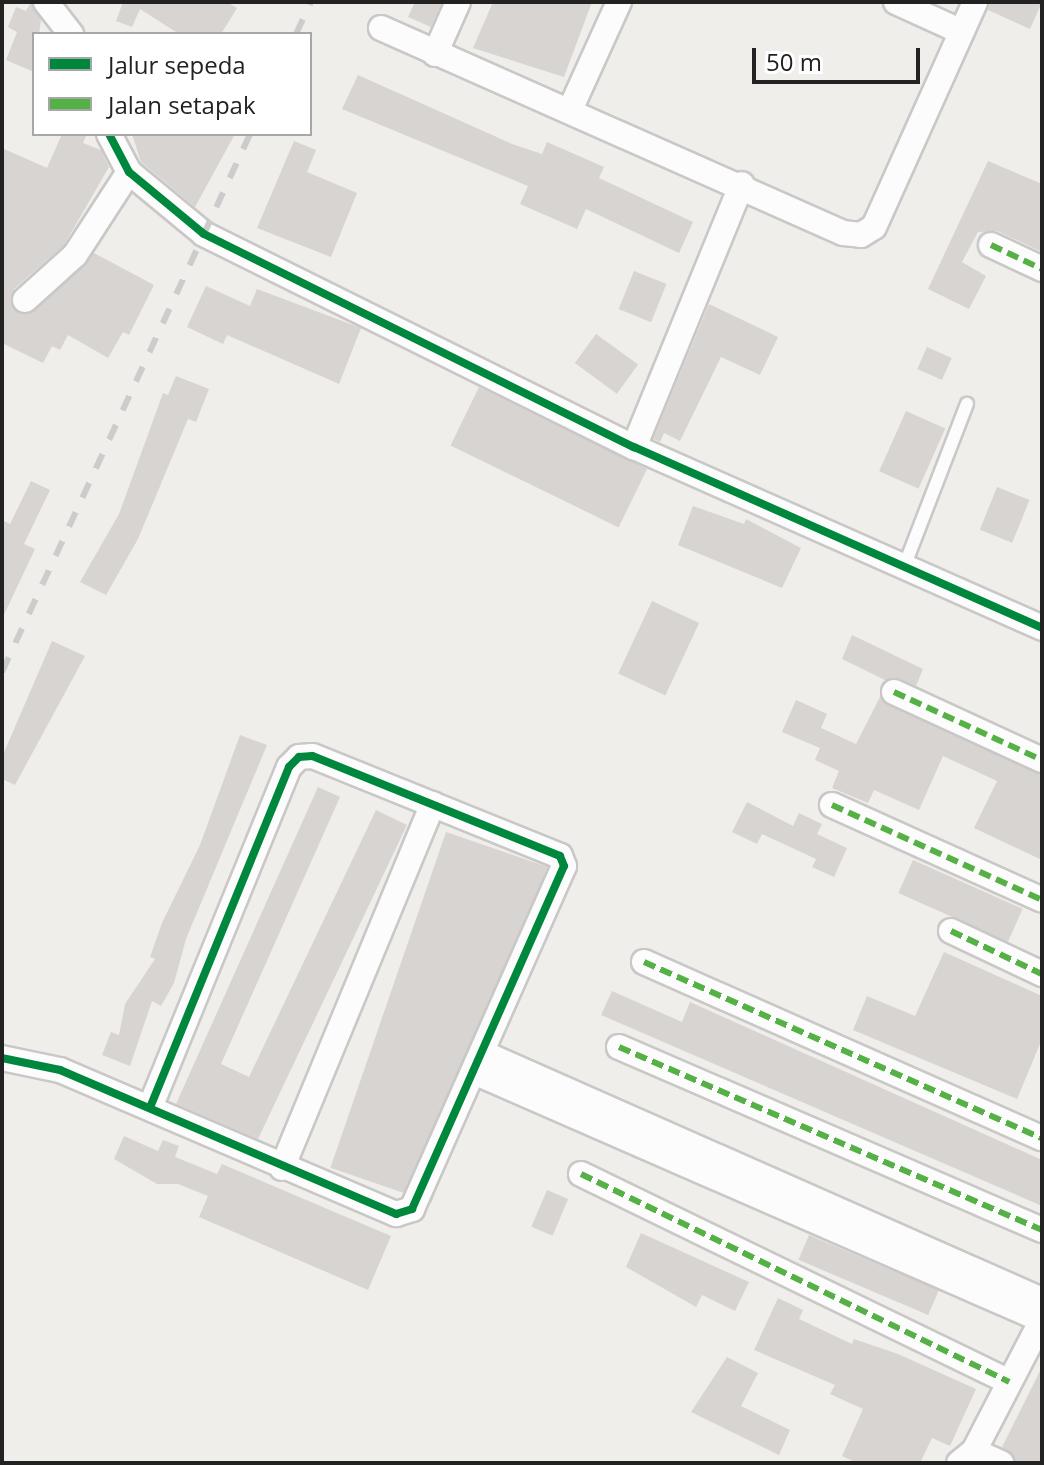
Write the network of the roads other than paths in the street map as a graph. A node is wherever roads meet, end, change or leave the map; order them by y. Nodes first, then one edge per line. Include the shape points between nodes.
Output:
1 (46, 2) edge
2 (458, 2) edge
3 (619, 2) edge
4 (896, 2) edge
5 (975, 2) edge
6 (381, 28) dead end
7 (69, 32) edge
8 (962, 32) junction
9 (435, 54) junction
10 (570, 110) junction
11 (110, 136) edge
12 (129, 172) junction
13 (742, 184) junction
14 (991, 245) dead end
15 (1042, 269) edge
16 (25, 300) dead end
17 (967, 404) dead end
18 (634, 447) junction
19 (904, 567) junction
20 (1042, 628) edge
21 (894, 692) dead end
22 (1042, 760) edge
23 (433, 804) junction
24 (832, 805) dead end
25 (1042, 900) edge
26 (951, 931) dead end
27 (644, 962) dead end
28 (1042, 974) edge
29 (619, 1047) dead end
30 (2, 1058) edge
31 (478, 1062) junction
32 (150, 1107) junction
33 (1042, 1138) edge
34 (282, 1168) junction
35 (581, 1174) dead end
36 (1042, 1230) edge
37 (1042, 1300) edge
38 (1042, 1320) edge
39 (1009, 1382) junction
40 (967, 1457) edge
41 (1001, 1463) edge

1 - 7 street
2 - 9 street
3 - 10 street
4 - 8 street
5 - 8 street
6 - 9 street
8 - 13 street via 868,232 843,233
9 - 10 street
10 - 13 street
11 - 12 street
12 - 16 street via 75,255
12 - 18 street via 204,234
13 - 18 street
14 - 15 street
17 - 19 lane
18 - 19 street
19 - 20 street
21 - 22 street
23 - 31 street via 554,851 564,866
23 - 32 street via 312,756 299,757 289,767
23 - 34 street
24 - 25 street
26 - 28 street
27 - 33 street
29 - 36 street
30 - 32 street via 60,1070
31 - 34 street via 412,1209 396,1214
31 - 37 street
31 - 38 street
32 - 34 street
35 - 39 street
38 - 39 street
39 - 40 street
40 - 41 street

